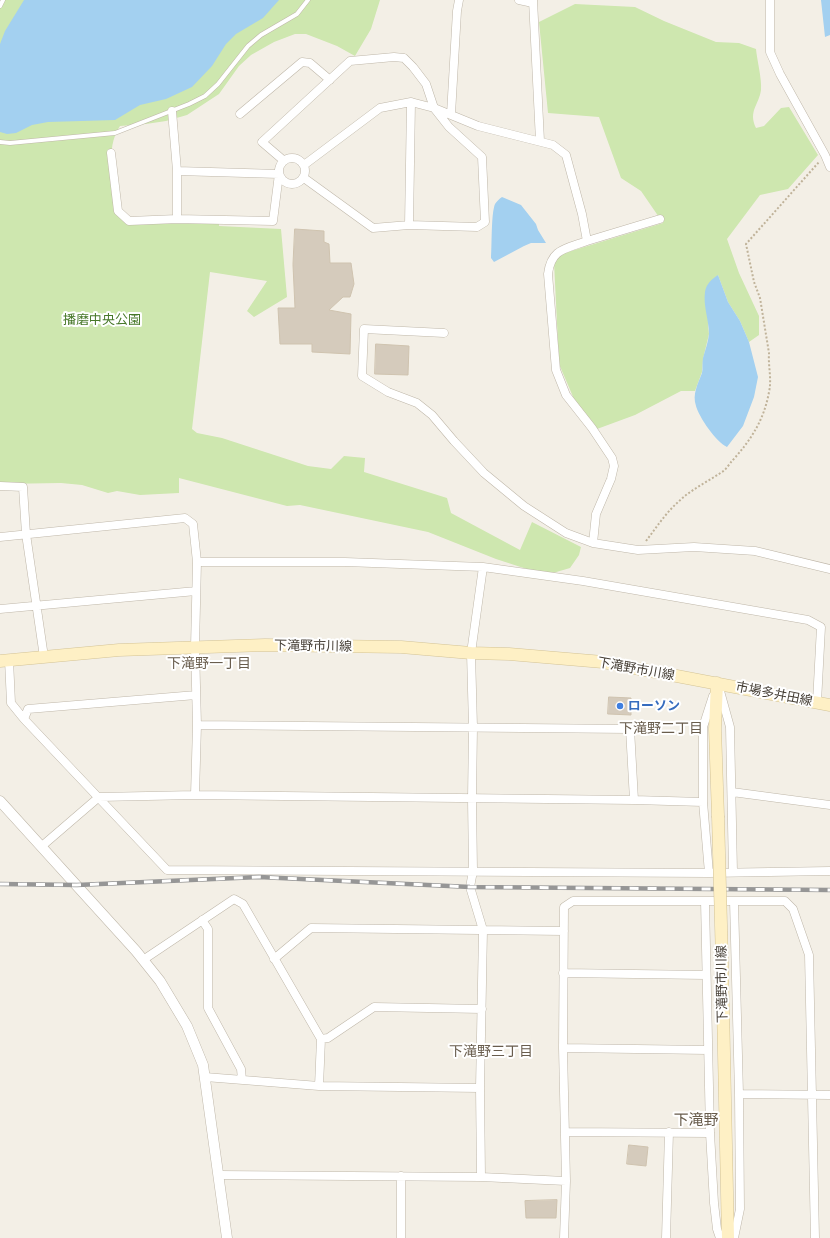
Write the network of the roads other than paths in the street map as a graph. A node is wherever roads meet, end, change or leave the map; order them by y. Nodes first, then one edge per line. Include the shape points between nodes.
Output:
1 (4, 0) edge
2 (308, 0) edge
3 (459, 0) edge
4 (519, 0) edge
5 (770, 0) edge
6 (533, 1) edge
7 (0, 6) edge
8 (330, 80) junction
9 (411, 102) junction
10 (434, 108) junction
11 (172, 111) junction
12 (240, 114) dead end
13 (451, 114) junction
14 (540, 141) junction
15 (0, 142) edge
16 (111, 154) dead end
17 (283, 160) junction
18 (304, 165) junction
19 (830, 167) edge
20 (177, 171) junction
21 (279, 174) junction
22 (304, 178) junction
23 (660, 218) dead end
24 (177, 219) junction
25 (409, 225) junction
26 (587, 241) junction
27 (444, 333) dead end
28 (0, 486) edge
29 (26, 534) junction
30 (0, 537) edge
31 (592, 543) junction
32 (197, 562) junction
33 (483, 568) junction
34 (830, 569) edge
35 (196, 591) junction
36 (37, 606) junction
37 (0, 609) edge
38 (195, 647) junction
39 (471, 653) junction
40 (44, 657) junction
41 (4, 661) edge
42 (717, 683) junction
43 (196, 696) junction
44 (817, 702) junction
45 (830, 705) edge
46 (24, 719) junction
47 (197, 725) junction
48 (474, 727) junction
49 (732, 792) junction
50 (195, 795) junction
51 (99, 797) junction
52 (472, 799) junction
53 (0, 800) edge
54 (634, 800) junction
55 (703, 802) junction
56 (830, 805) edge
57 (42, 846) junction
58 (473, 871) junction
59 (733, 872) junction
60 (830, 872) edge
61 (709, 873) junction
62 (705, 901) junction
63 (734, 901) junction
64 (202, 920) junction
65 (483, 930) junction
66 (564, 931) junction
67 (274, 959) junction
68 (143, 960) junction
69 (563, 973) junction
70 (706, 975) junction
71 (482, 1009) junction
72 (320, 1039) junction
73 (563, 1048) junction
74 (708, 1050) junction
75 (204, 1077) junction
76 (242, 1080) junction
77 (319, 1086) junction
78 (480, 1088) junction
79 (739, 1094) junction
80 (812, 1095) junction
81 (830, 1095) edge
82 (565, 1132) junction
83 (669, 1132) junction
84 (710, 1133) junction
85 (219, 1175) junction
86 (401, 1176) junction
87 (481, 1176) junction
88 (566, 1181) junction
89 (227, 1238) edge
90 (401, 1238) edge
91 (564, 1238) edge
92 (666, 1238) edge
93 (720, 1238) edge
94 (728, 1238) edge
95 (734, 1238) edge
96 (815, 1238) edge

1 - 7 lane
2 - 11 lane via 297,14 261,35 248,46 218,84 205,96
3 - 13 street
4 - 6 street
5 - 19 street via 770,52
6 - 14 street
8 - 10 street via 350,61 394,56 404,58 426,84
8 - 12 street via 310,63 302,62
8 - 17 street via 262,142
9 - 10 street
9 - 18 street via 380,108
9 - 25 street
10 - 13 street
10 - 25 street via 449,127 482,157 485,222 477,227
11 - 15 lane via 115,133
11 - 20 street
13 - 14 street via 478,126
14 - 26 street via 553,145 566,156
16 - 24 street via 118,211 129,221
17 - 18 street via 294,157
17 - 21 street via 279,166
18 - 22 street
20 - 21 street
20 - 24 street
21 - 22 street via 285,183 290,184 300,182
21 - 24 street via 273,221
22 - 25 street via 373,228
23 - 26 street
26 - 31 street via 557,252 549,264 548,274 556,370 566,395 592,428 612,458 614,466 596,514
27 - 31 street via 364,328 362,376 388,392 417,403 432,415 484,474 524,506 566,533
28 - 29 street via 23,487
29 - 30 street
29 - 32 street via 185,518 193,524
29 - 36 street
31 - 34 street via 638,550 694,547 755,551
32 - 33 street via 345,562
32 - 35 street
33 - 39 street
33 - 44 street via 583,581 808,620 821,627
35 - 36 street
35 - 38 street
36 - 37 street
36 - 40 street
38 - 39 main road, 下滝野市川線 via 393,647
38 - 40 main road, 下滝野市川線 via 119,650
38 - 43 street
39 - 42 main road, 下滝野市川線 via 603,662
39 - 48 street
40 - 41 main road, 下滝野市川線
41 - 46 street via 11,703
42 - 44 main road, 市場多井田線
42 - 49 street via 730,727
42 - 55 street via 703,727
42 - 94 main road, 下滝野市川線, bridge via 715,729
43 - 46 street via 28,709
43 - 47 street
44 - 45 main road, 市場多井田線
46 - 51 street
47 - 48 street
47 - 50 street
48 - 52 street
48 - 54 street via 630,729
49 - 56 street
49 - 59 street
50 - 51 street
50 - 52 street
51 - 57 street
51 - 58 street via 167,870
52 - 54 street
52 - 58 street
53 - 57 street
54 - 55 street
55 - 61 street
57 - 68 street
58 - 61 street
58 - 65 street via 470,887
59 - 60 street
59 - 61 street
62 - 63 street
62 - 66 street via 573,901 564,907
62 - 70 street
63 - 79 street
63 - 80 street via 784,901 793,909 808,955
64 - 67 street via 234,900 243,904
64 - 68 street
64 - 76 street via 208,929 208,1008 241,1069
65 - 66 street
65 - 67 street via 311,928
65 - 71 street
66 - 69 street
67 - 72 street
68 - 75 street via 160,981 187,1026 203,1065
69 - 70 street
69 - 73 street
70 - 74 street
71 - 72 street via 374,1007 328,1038
71 - 78 street
72 - 77 street
73 - 74 street
73 - 82 street
74 - 84 street
75 - 76 street
75 - 85 street
76 - 77 street
77 - 78 street
78 - 87 street
79 - 80 street
79 - 95 street via 740,1209
80 - 81 street
80 - 96 street
82 - 83 street
82 - 88 street
83 - 84 street
83 - 92 street
84 - 93 street via 714,1203
85 - 86 street
85 - 89 street
86 - 87 street
86 - 90 street
87 - 88 street
88 - 91 street

